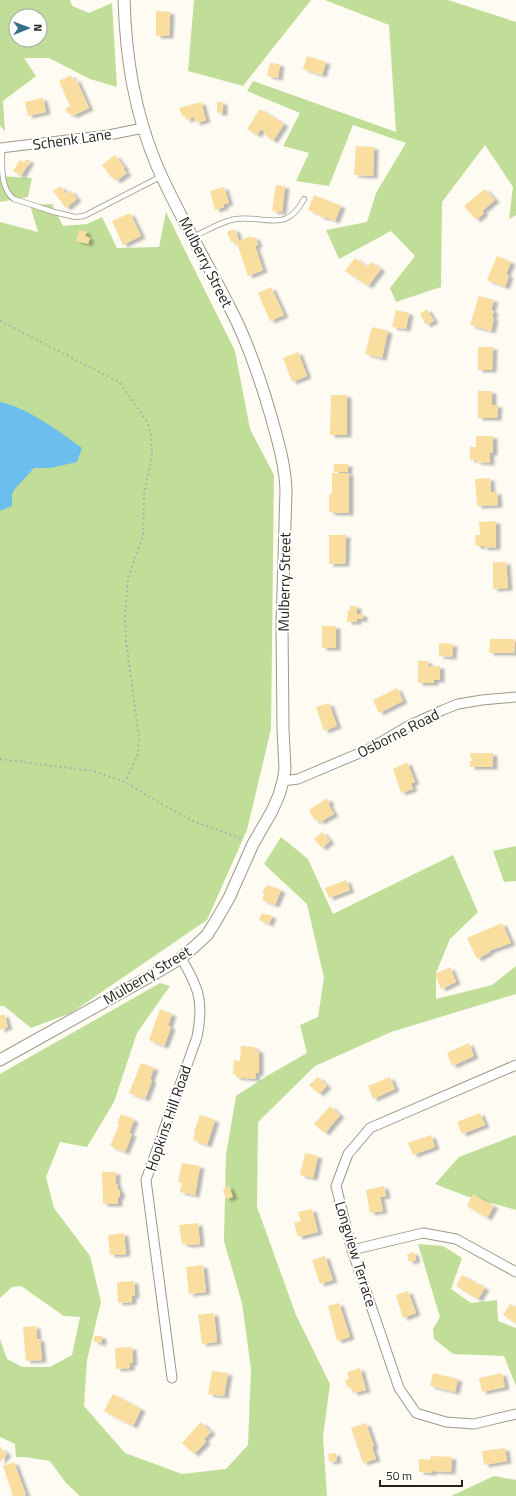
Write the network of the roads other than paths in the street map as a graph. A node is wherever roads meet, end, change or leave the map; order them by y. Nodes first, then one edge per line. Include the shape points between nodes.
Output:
1 (124, 0) edge
2 (143, 128) junction
3 (1, 148) edge
4 (162, 176) junction
5 (304, 198) dead end
6 (193, 237) junction
7 (516, 697) edge
8 (283, 781) junction
9 (181, 958) junction
10 (0, 1060) edge
11 (516, 1065) edge
12 (352, 1250) junction
13 (516, 1272) edge
14 (172, 1378) dead end
15 (516, 1414) edge

1 - 2 street, Mulberry Street via 129,68
2 - 3 street, Schenk Lane via 109,135
2 - 4 street, Mulberry Street
3 - 4 lane via 2,180 9,197 75,217 102,208
4 - 6 street, Mulberry Street
5 - 6 lane via 296,212 286,219 236,219
6 - 8 street, Mulberry Street via 247,346 269,409 285,471
7 - 8 street, Osborne Road via 458,704 410,725 369,749 298,779
8 - 9 street, Mulberry Street via 272,811 253,844 230,898 207,935
9 - 10 street, Mulberry Street
9 - 14 street, Hopkins Hill Road via 197,986 201,1019 197,1038 146,1180
11 - 12 street, Longview Terrace via 370,1128 348,1154 336,1186
12 - 13 street via 423,1233 456,1239
12 - 15 street, Longview Terrace via 399,1388 416,1413 446,1422 474,1424

